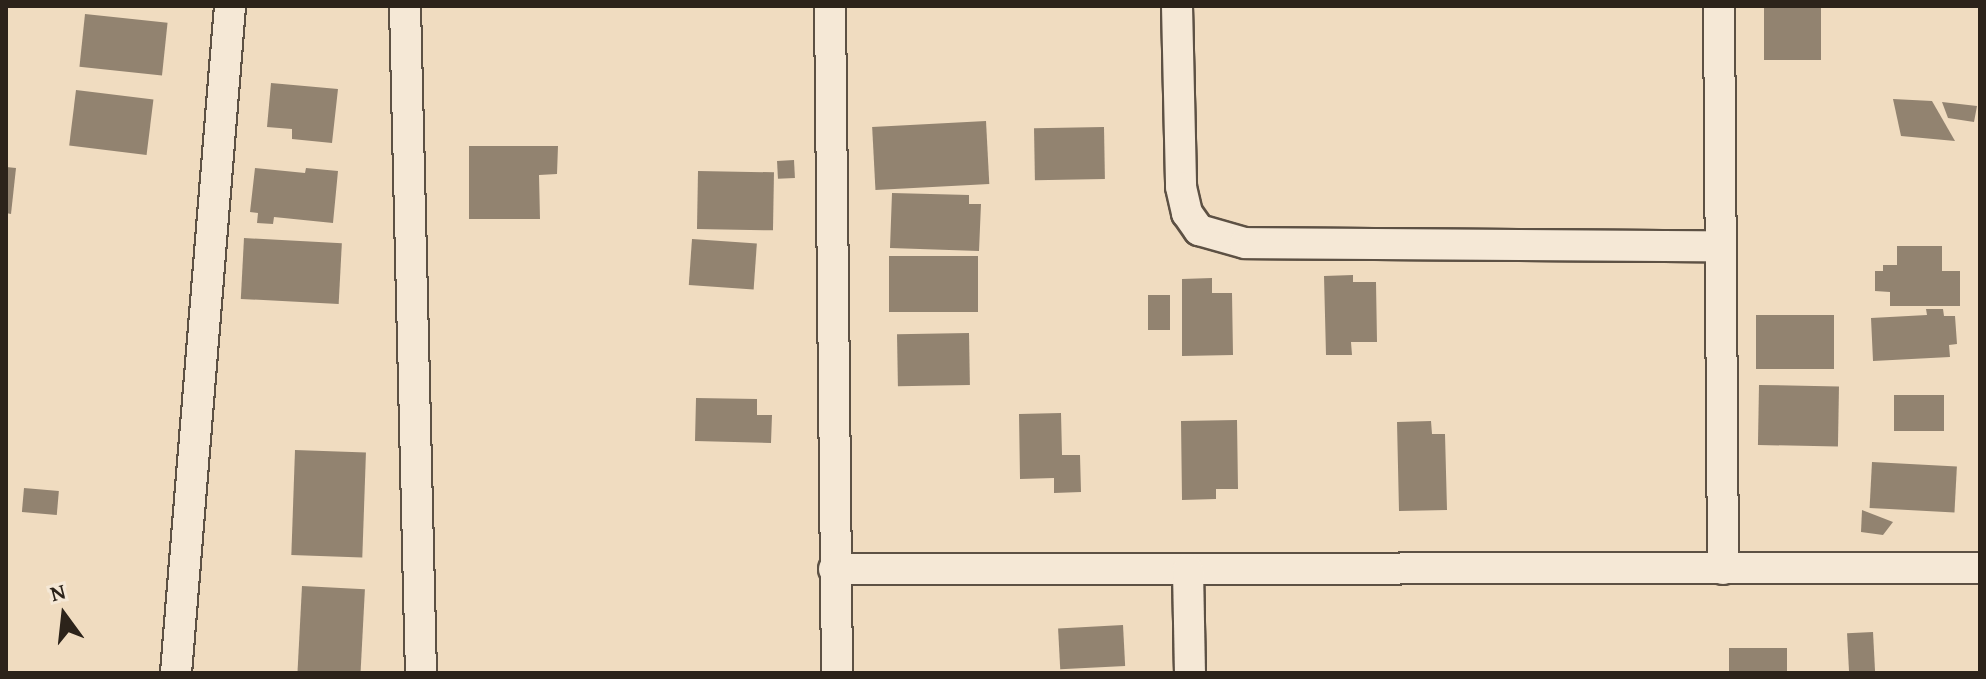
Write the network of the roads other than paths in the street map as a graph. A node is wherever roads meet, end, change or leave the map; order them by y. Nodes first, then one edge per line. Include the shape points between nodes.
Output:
1 (230, 6) edge
2 (405, 6) edge
3 (830, 6) edge
4 (1177, 6) edge
5 (1719, 6) edge
6 (1721, 246) junction
7 (1980, 568) edge
8 (834, 569) junction
9 (1723, 569) junction
10 (1188, 570) junction
11 (176, 673) edge
12 (421, 673) edge
13 (837, 673) edge
14 (1190, 673) edge

1 - 11 street
2 - 12 street
3 - 8 street
4 - 6 street via 1181,187 1187,213 1199,230 1245,243
5 - 6 street
6 - 9 street
7 - 9 street
8 - 10 street
8 - 13 street
9 - 10 street
10 - 14 street

